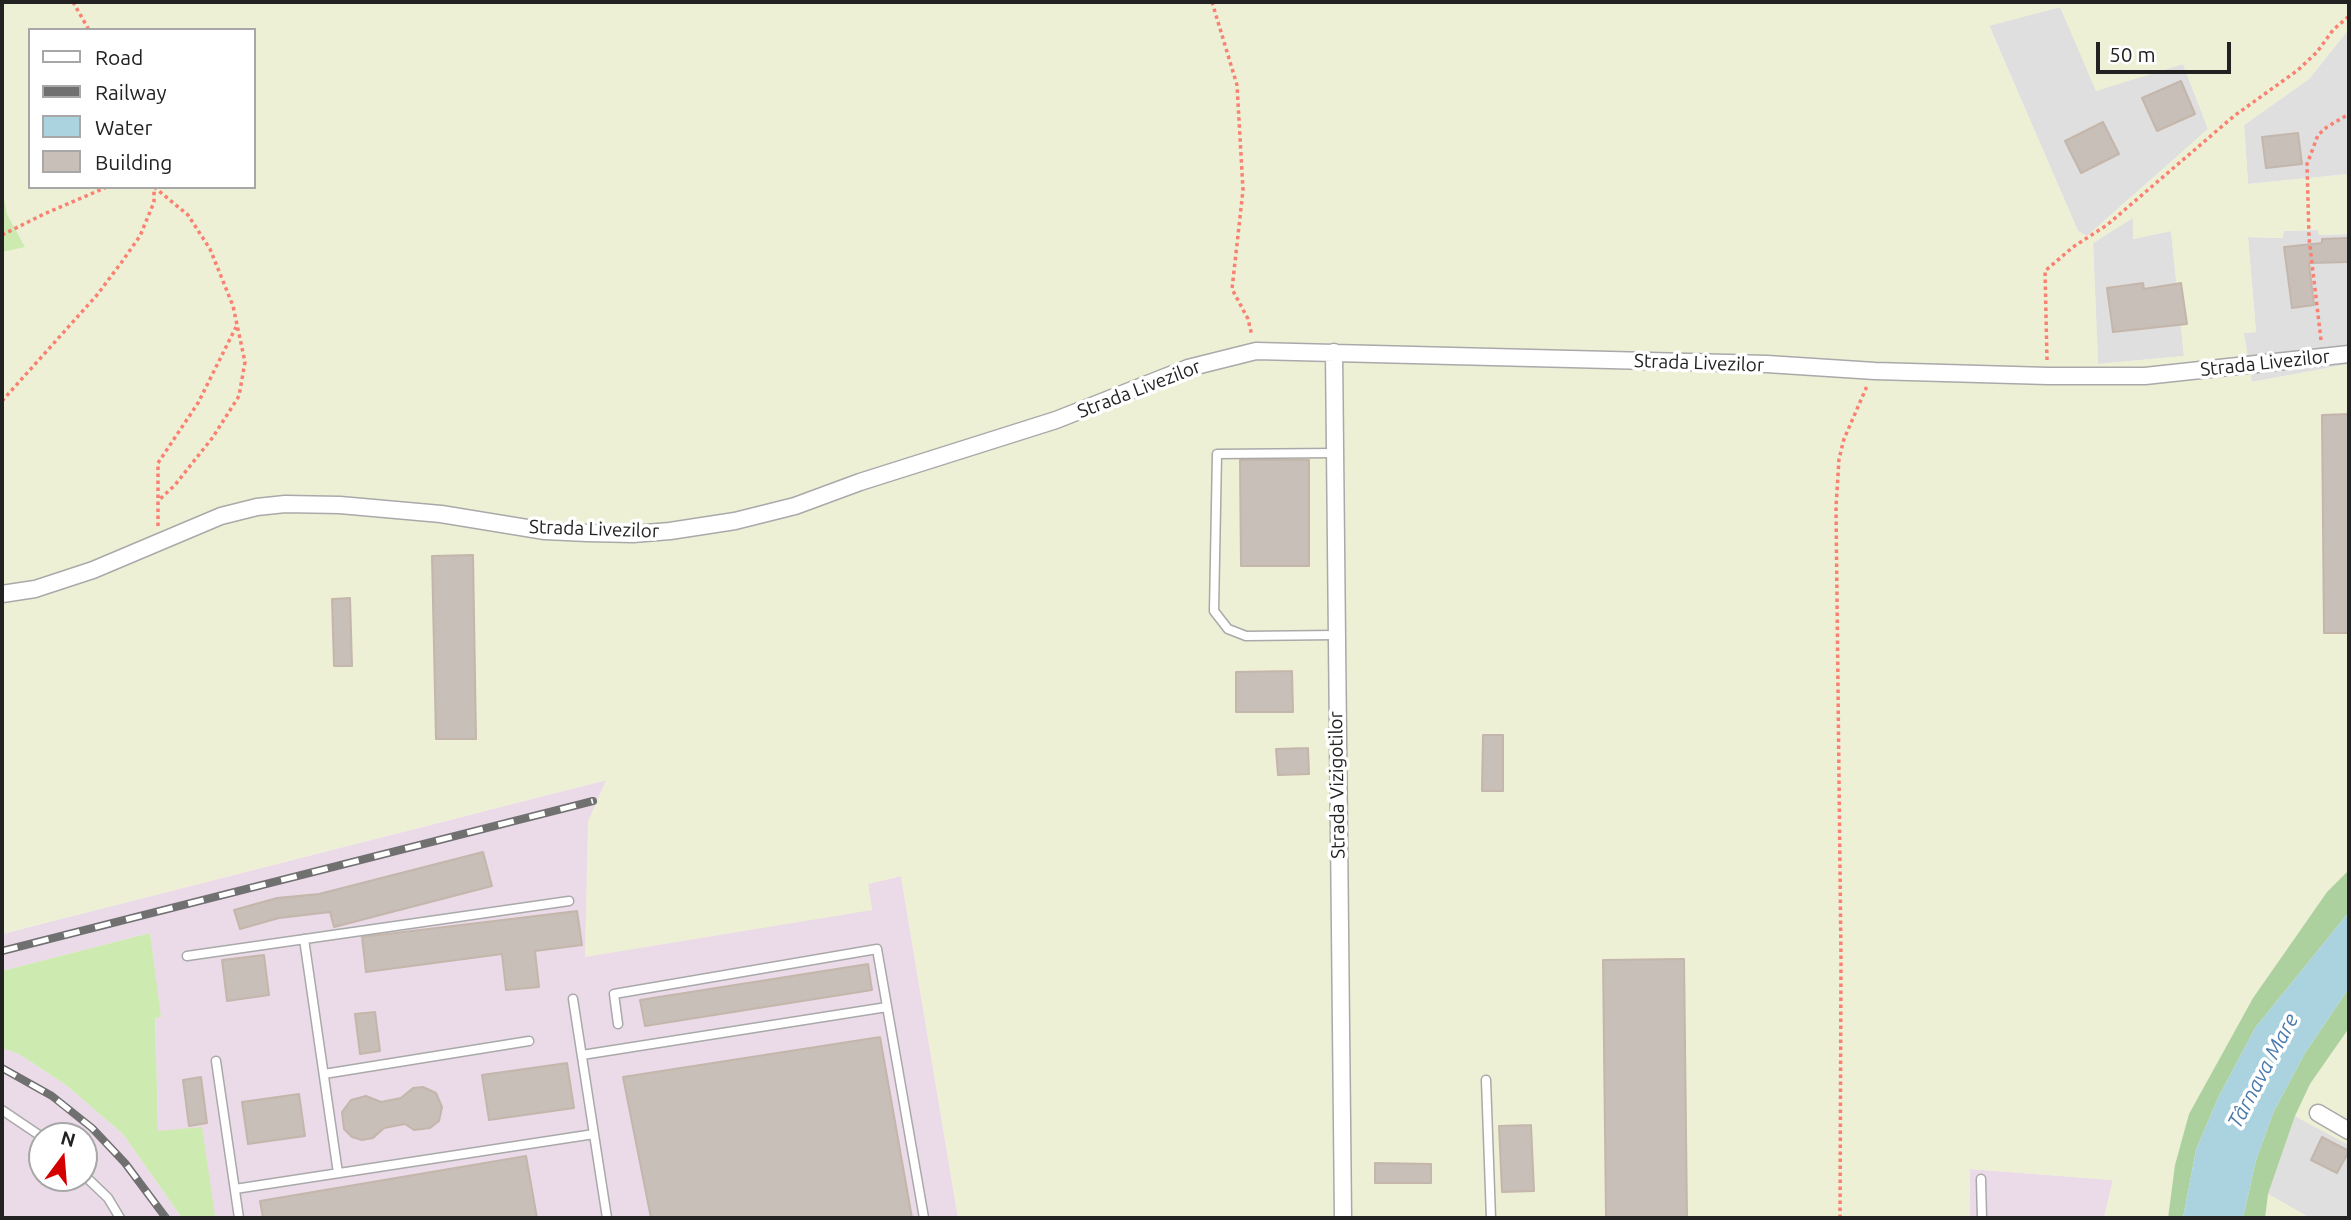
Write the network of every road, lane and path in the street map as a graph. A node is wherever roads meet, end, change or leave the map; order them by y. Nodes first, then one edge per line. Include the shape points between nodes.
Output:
1 (73, 2) edge
2 (1212, 2) edge
3 (2349, 16) edge
4 (88, 28) edge
5 (2349, 114) edge
6 (102, 189) edge
7 (154, 189) edge
8 (156, 189) edge
9 (2, 235) edge
10 (237, 325) junction
11 (1256, 351) junction
12 (1334, 352) junction
13 (2349, 354) edge
14 (2323, 356) junction
15 (1874, 371) junction
16 (2048, 376) junction
17 (2, 401) edge
18 (1335, 453) junction
19 (159, 500) junction
20 (157, 544) junction
21 (2, 594) edge
22 (1336, 635) junction
23 (569, 901) dead end
24 (304, 939) junction
25 (187, 956) dead end
26 (573, 999) dead end
27 (887, 1007) junction
28 (618, 1024) dead end
29 (529, 1041) dead end
30 (582, 1055) junction
31 (216, 1061) dead end
32 (324, 1074) junction
33 (1486, 1080) dead end
34 (2, 1111) edge
35 (2318, 1113) dead end
36 (28, 1128) edge
37 (2349, 1131) edge
38 (594, 1134) junction
39 (338, 1173) junction
40 (1982, 1179) dead end
41 (98, 1188) edge
42 (234, 1189) junction
43 (120, 1218) edge
44 (239, 1218) edge
45 (607, 1218) edge
46 (924, 1218) edge
47 (1343, 1218) edge
48 (1490, 1218) edge
49 (1840, 1218) edge
50 (1982, 1218) edge

1 - 4 path
2 - 11 path via 1237,85 1243,190 1232,289 1248,319
3 - 16 path via 2298,70 2045,271
5 - 14 path via 2318,135 2307,164 2309,238
6 - 9 path
7 - 17 path via 141,236 89,304
8 - 10 path via 188,215 210,249
10 - 19 path via 198,403 158,464
10 - 19 path via 245,362 239,396 213,437
11 - 12 street, Strada Livezilor
11 - 20 street, Strada Livezilor via 1188,368 1056,421 795,506 735,521 670,531 587,533 441,514 285,504 221,516
12 - 15 street, Strada Livezilor
12 - 18 street, Strada Vizigotilor
13 - 14 street, Strada Livezilor
14 - 16 street, Strada Livezilor via 2145,376
15 - 16 street, Strada Livezilor
15 - 49 path via 1844,439 1837,493
18 - 22 street, Strada Vizigotilor
18 - 22 lane via 1217,454 1214,611 1228,629 1246,636
19 - 20 path
20 - 21 street, Strada Livezilor via 35,589
22 - 47 street, Strada Vizigotilor
23 - 24 lane
24 - 25 lane
24 - 32 lane
26 - 30 lane
27 - 28 lane via 877,949 614,995
27 - 30 lane
27 - 46 lane
29 - 32 lane
30 - 38 lane
31 - 42 lane
32 - 39 lane
33 - 48 lane
34 - 36 lane
35 - 37 street
38 - 39 lane
38 - 45 lane
39 - 42 lane
40 - 50 lane
41 - 43 lane
42 - 44 lane

